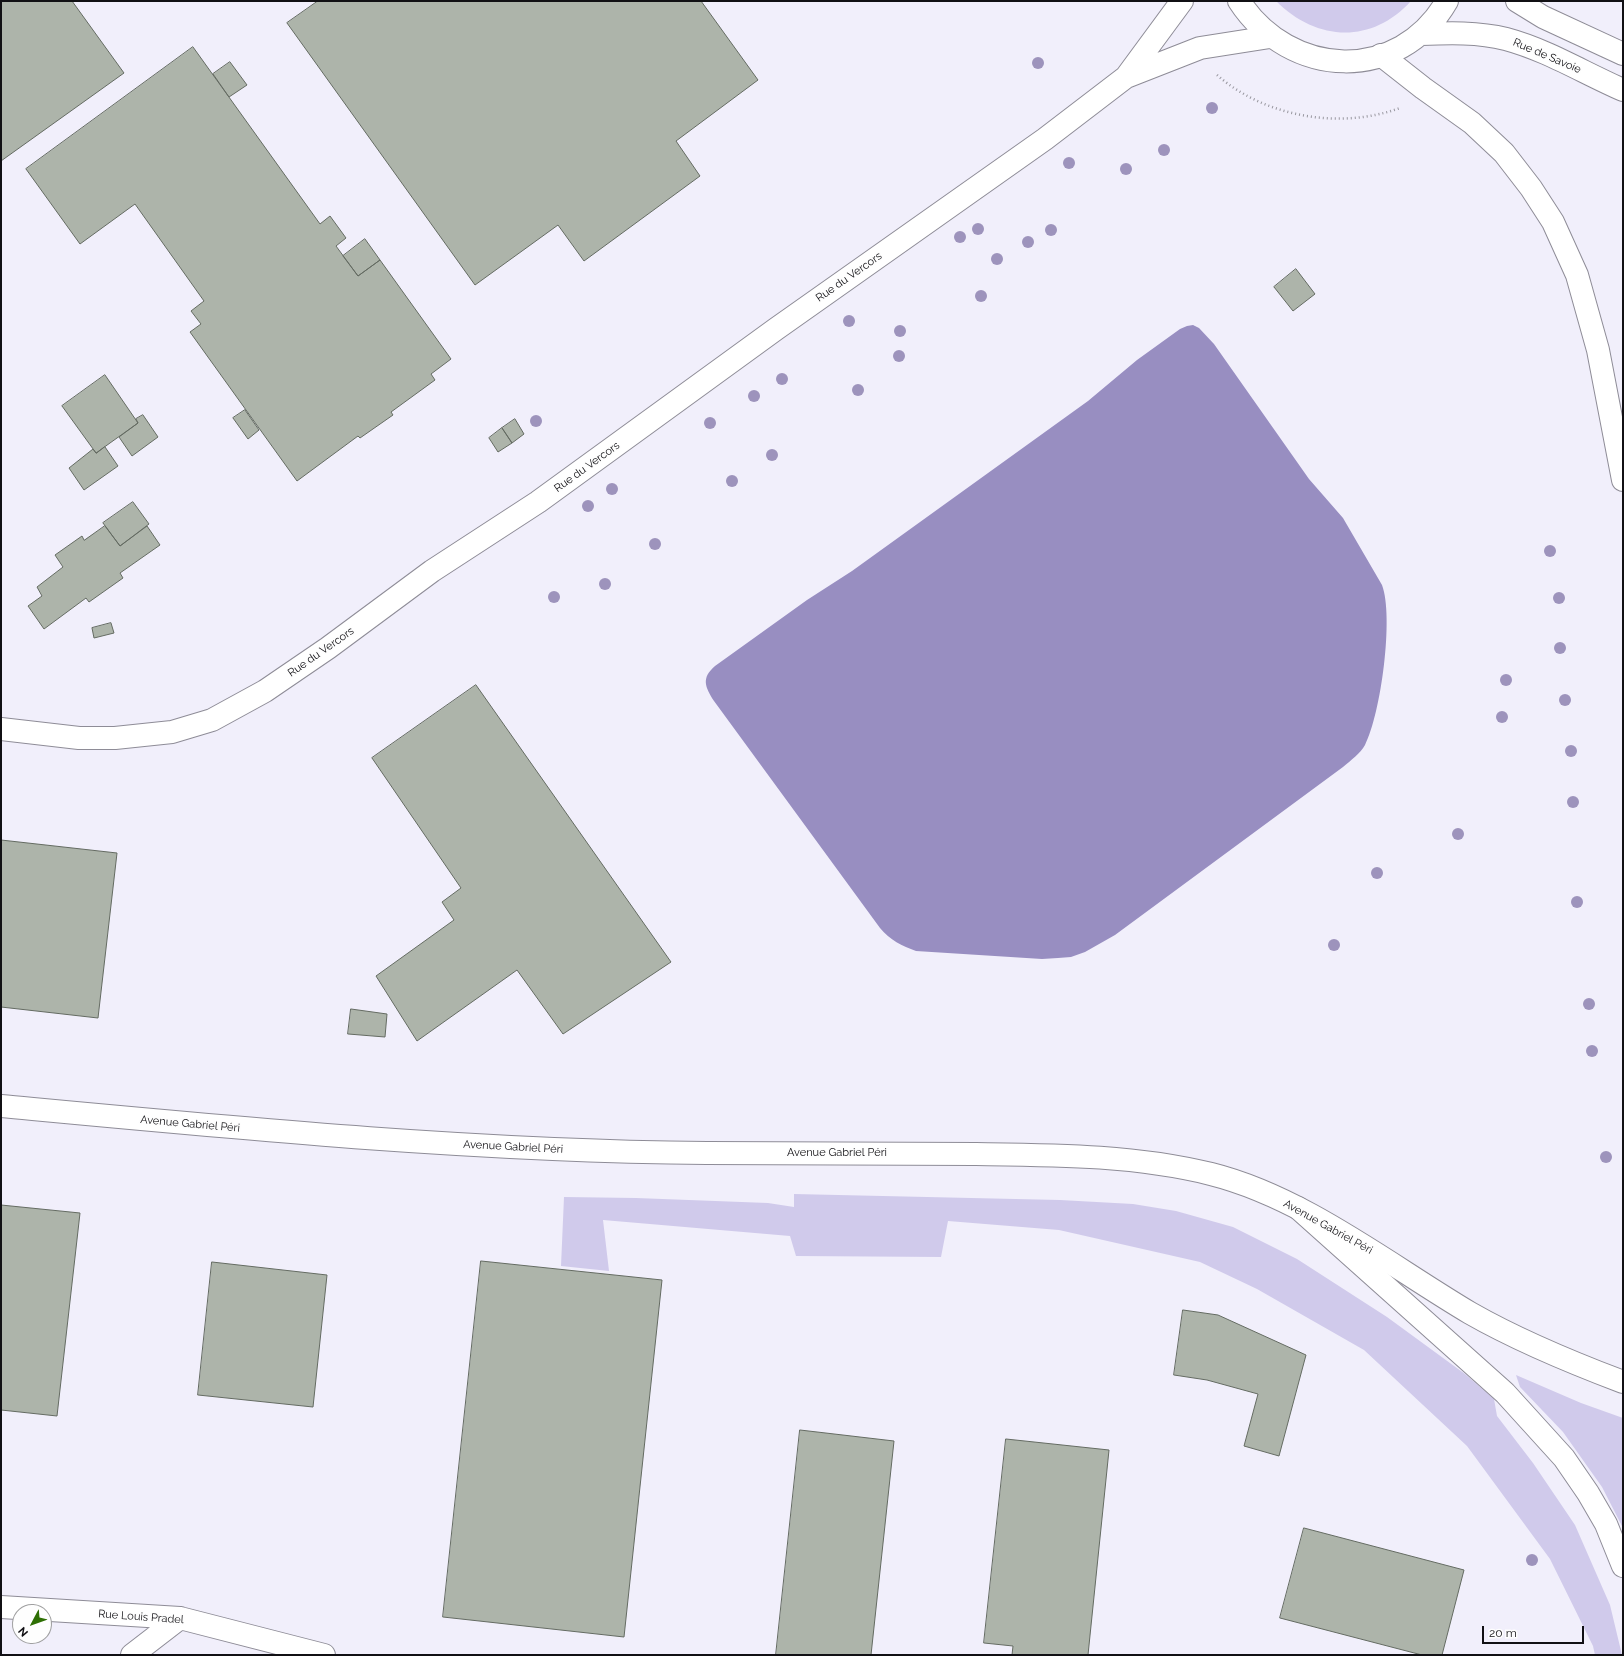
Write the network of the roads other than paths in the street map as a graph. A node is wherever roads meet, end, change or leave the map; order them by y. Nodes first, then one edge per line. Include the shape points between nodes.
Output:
1 (1182, 1) edge
2 (1239, 1) edge
3 (1447, 1) edge
4 (1517, 1) edge
5 (1421, 34) junction
6 (1270, 36) junction
7 (1623, 54) edge
8 (1381, 55) junction
9 (1126, 77) junction
10 (1623, 90) edge
11 (1623, 480) edge
12 (1, 729) edge
13 (1, 1106) edge
14 (1298, 1208) junction
15 (1623, 1382) edge
16 (1623, 1566) edge
17 (1, 1607) edge
18 (180, 1618) junction
19 (132, 1655) edge
20 (324, 1655) edge

1 - 9 main road, Rue du Vercors
2 - 6 main road via 1258,26
3 - 5 main road
4 - 7 main road via 1543,17
5 - 8 main road via 1395,50
5 - 10 main road, Rue de Savoie via 1464,33 1505,39 1540,51
6 - 8 main road via 1299,53 1321,59 1349,62
6 - 9 main road, Rue du Vercors via 1200,48
8 - 11 main road via 1472,123 1504,153 1553,222 1577,275 1598,350
9 - 12 main road, Rue du Vercors via 1045,139 776,329 544,498 432,571 265,691 212,720 172,732 115,738 79,738
13 - 14 main road, Avenue Gabriel Péri via 285,1132 505,1148 1096,1158 1155,1163 1214,1175
14 - 15 main road, Avenue Gabriel Péri via 1512,1336
14 - 16 main road via 1505,1393 1564,1458 1588,1493 1606,1524
17 - 18 main road, Rue Louis Pradel
18 - 19 main road
18 - 20 main road, Rue Louis Pradel

